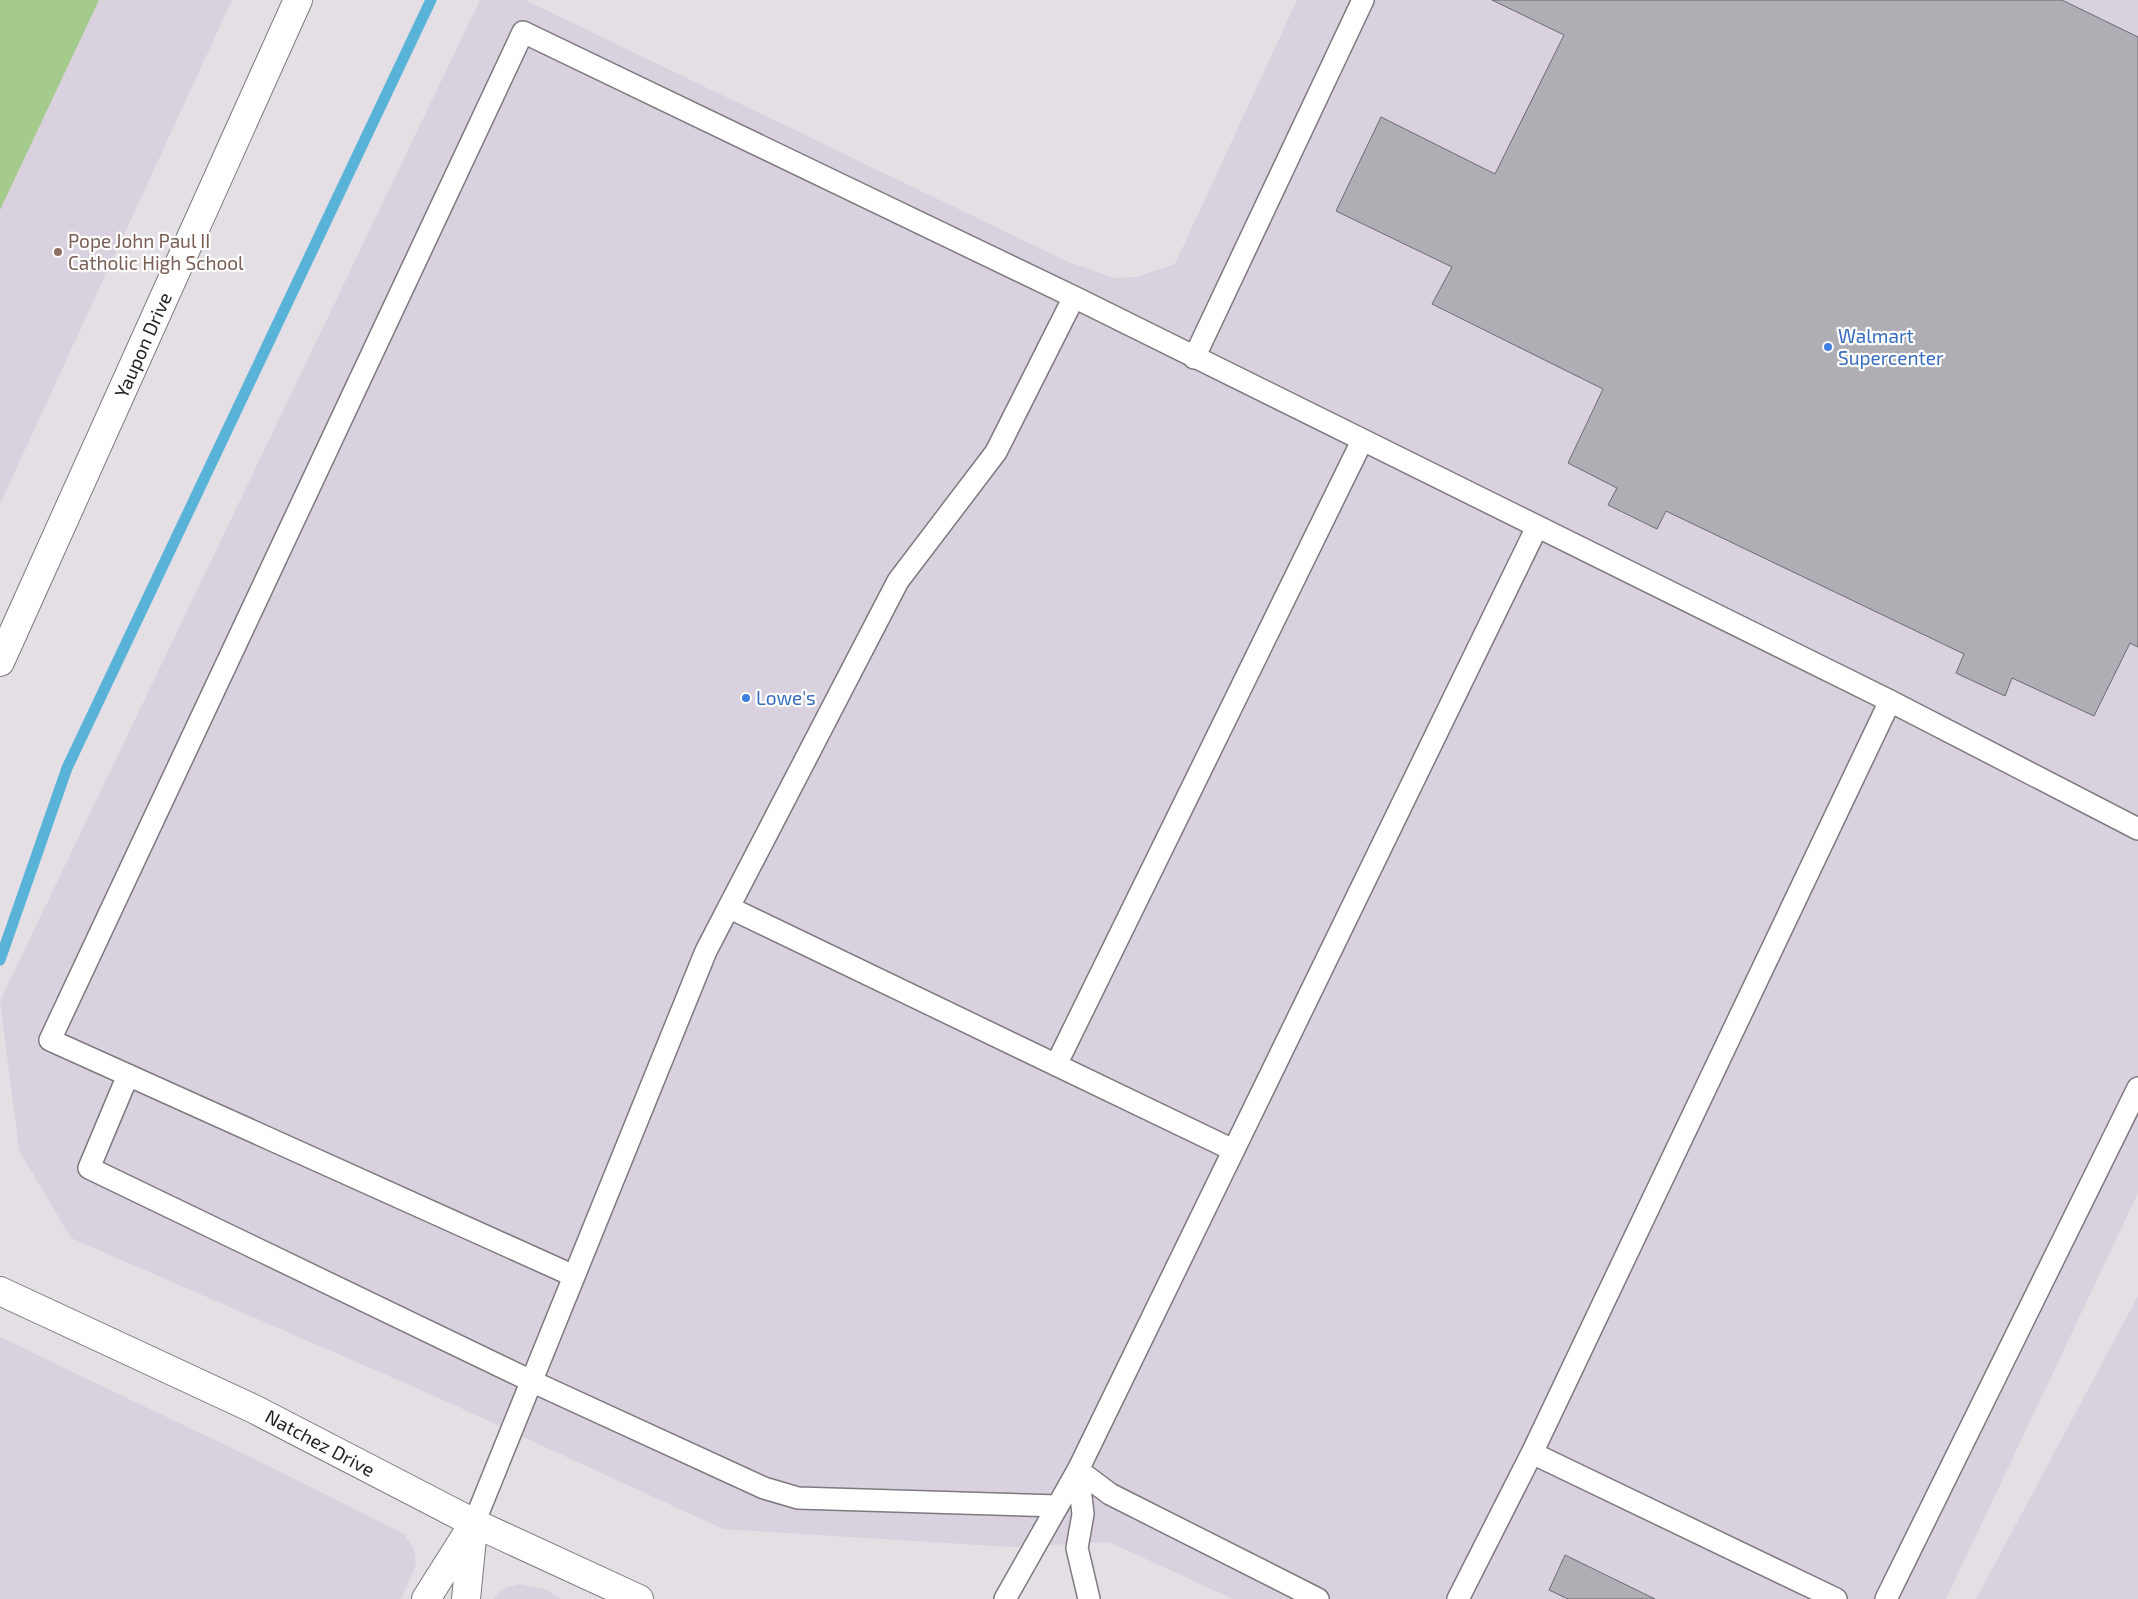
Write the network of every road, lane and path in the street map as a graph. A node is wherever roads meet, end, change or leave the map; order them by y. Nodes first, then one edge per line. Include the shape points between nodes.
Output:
1 (298, 0) edge
2 (1363, 0) edge
3 (1074, 297) junction
4 (1194, 358) junction
5 (1362, 440) junction
6 (1537, 527) junction
7 (0, 662) edge
8 (1890, 701) junction
9 (2138, 829) edge
10 (730, 908) junction
11 (1056, 1065) junction
12 (128, 1075) junction
13 (2138, 1088) edge
14 (1234, 1150) junction
15 (574, 1276) junction
16 (0, 1291) edge
17 (531, 1381) junction
18 (1532, 1453) junction
19 (1078, 1470) junction
20 (1058, 1506) junction
21 (474, 1523) junction
22 (426, 1599) edge
23 (466, 1599) edge
24 (639, 1599) edge
25 (1005, 1599) edge
26 (1089, 1599) edge
27 (1318, 1599) edge
28 (1458, 1599) edge
29 (1836, 1599) edge
30 (1886, 1599) edge

1 - 7 street, Yaupon Drive
2 - 4 lane
3 - 4 lane
3 - 10 lane via 996,452 898,581
3 - 12 lane via 523,32 50,1040
4 - 5 lane
5 - 6 lane
5 - 11 lane
6 - 8 lane
6 - 14 lane
8 - 9 lane
8 - 18 lane
10 - 11 lane
10 - 15 lane via 706,951
11 - 14 lane
12 - 15 lane
12 - 17 lane via 89,1168
13 - 30 lane
14 - 19 lane
15 - 17 lane
16 - 21 street, Natchez Drive via 254,1408
17 - 20 lane via 764,1488 798,1498
17 - 21 lane
18 - 28 lane
18 - 29 lane
19 - 20 lane
19 - 26 lane via 1083,1514 1077,1548
19 - 27 lane via 1110,1494
20 - 25 lane
21 - 22 street
21 - 23 street
21 - 24 street, Natchez Drive

